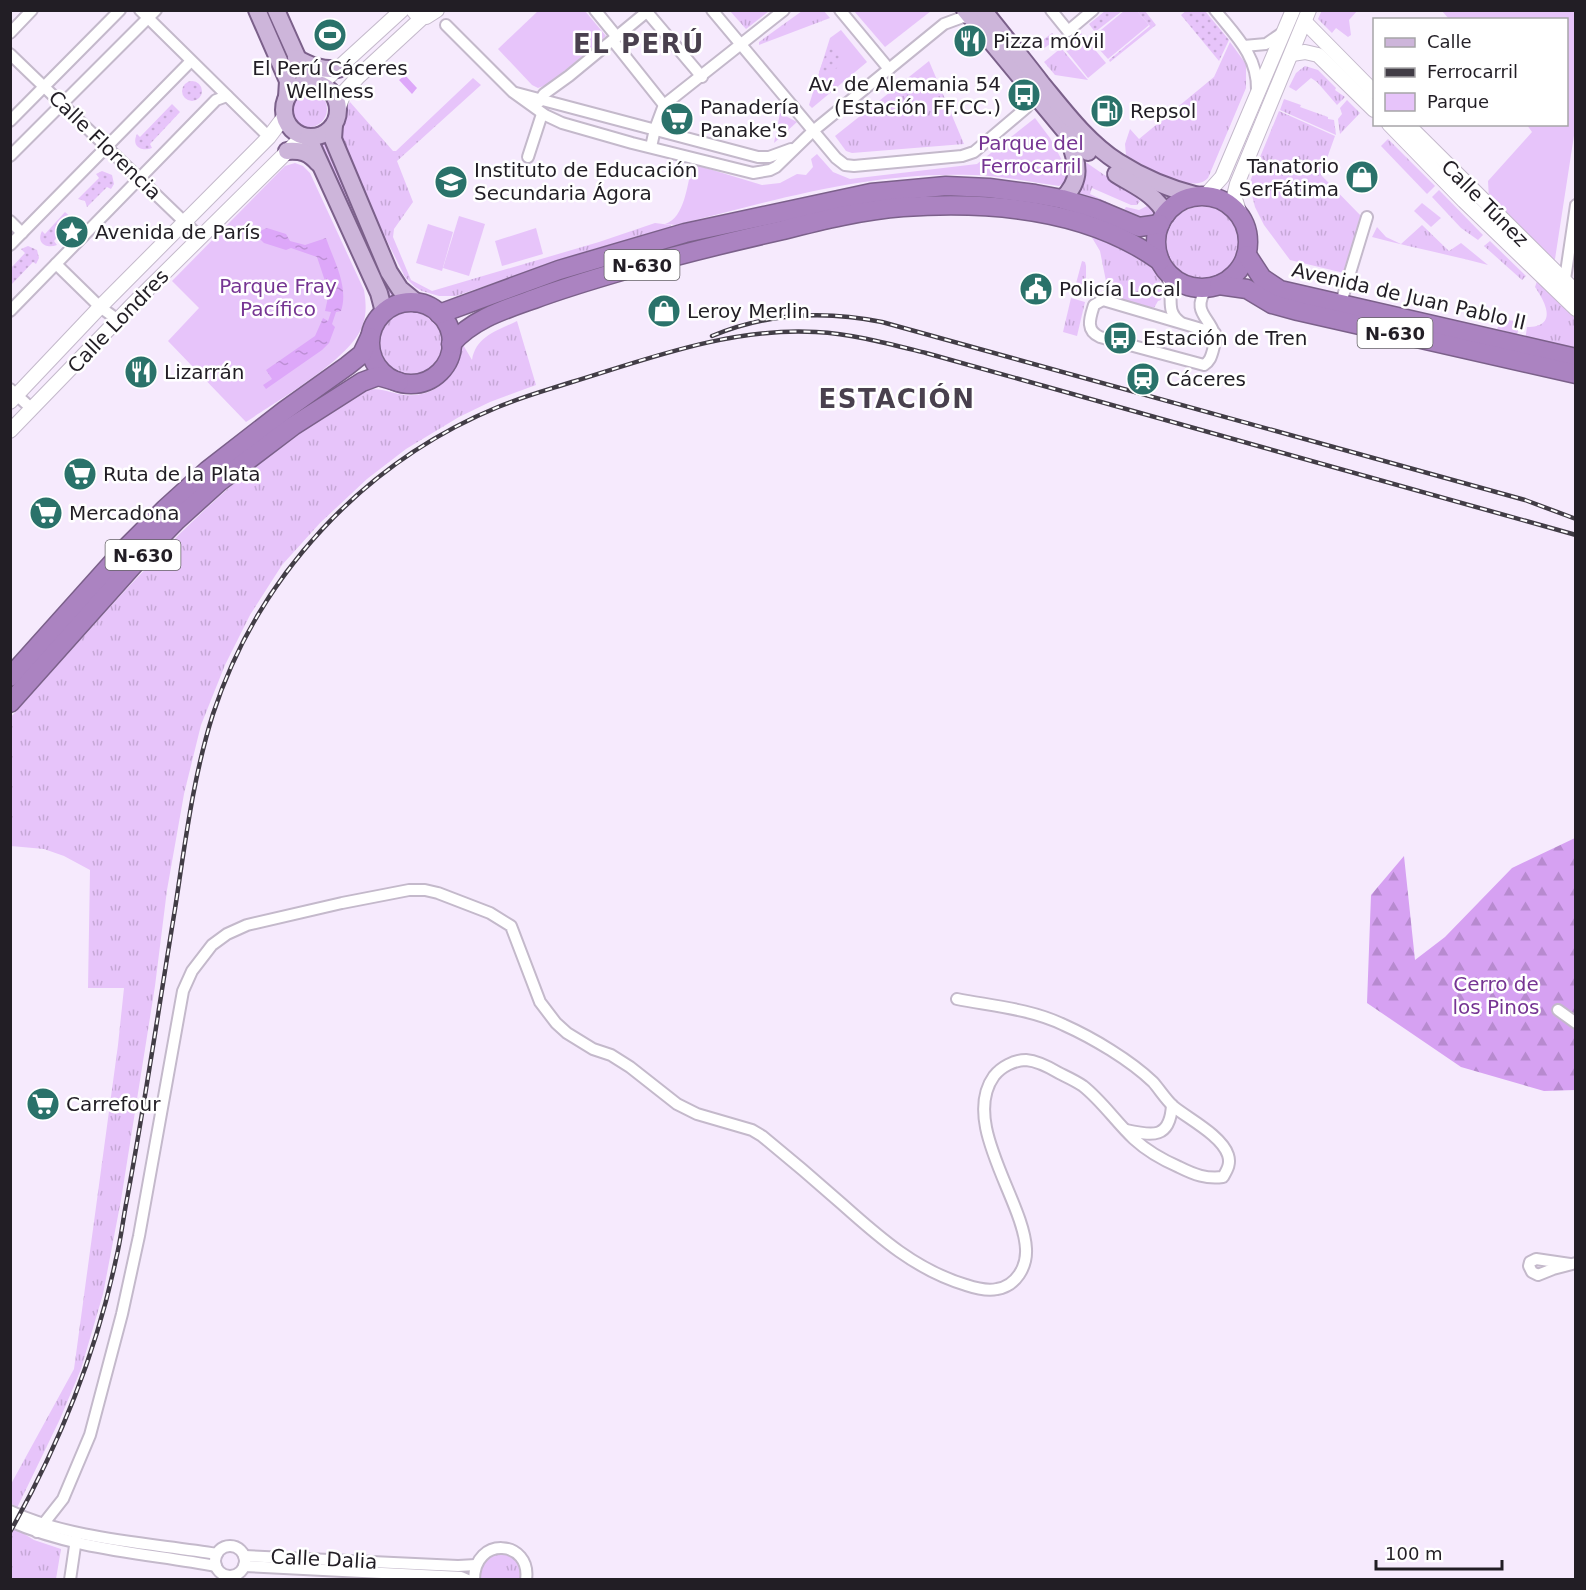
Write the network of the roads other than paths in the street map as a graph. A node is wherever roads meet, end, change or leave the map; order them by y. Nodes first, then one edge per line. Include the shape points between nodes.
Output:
1 (32, 10) edge
2 (120, 10) edge
3 (257, 10) edge
4 (276, 10) edge
5 (402, 10) edge
6 (595, 10) edge
7 (712, 10) edge
8 (784, 10) edge
9 (840, 10) edge
10 (952, 10) edge
11 (1051, 10) edge
12 (1093, 10) edge
13 (1215, 10) edge
14 (1293, 10) edge
15 (648, 11) edge
16 (148, 13) edge
17 (429, 13) edge
18 (973, 13) edge
19 (1307, 16) edge
20 (944, 24) junction
21 (1285, 31) junction
22 (10, 33) edge
23 (615, 39) junction
24 (741, 45) junction
25 (1244, 46) junction
26 (10, 54) edge
27 (1292, 54) junction
28 (296, 58) junction
29 (190, 61) junction
30 (1336, 63) junction
31 (338, 69) junction
32 (889, 69) junction
33 (702, 77) junction
34 (316, 83) junction
35 (559, 85) junction
36 (45, 87) junction
37 (1034, 91) junction
38 (1373, 91) edge
39 (513, 92) junction
40 (226, 96) junction
41 (1257, 96) junction
42 (286, 97) junction
43 (545, 100) junction
44 (63, 104) junction
45 (664, 105) junction
46 (567, 106) junction
47 (339, 107) junction
48 (1373, 109) edge
49 (541, 114) junction
50 (284, 117) junction
51 (10, 121) edge
52 (334, 125) junction
53 (1391, 126) edge
54 (1409, 126) edge
55 (660, 130) junction
56 (813, 131) junction
57 (1065, 131) junction
58 (269, 137) junction
59 (306, 137) junction
60 (106, 146) junction
61 (796, 147) junction
62 (656, 148) junction
63 (287, 151) junction
64 (10, 156) edge
65 (528, 157) dead end
66 (758, 158) junction
67 (323, 168) junction
68 (753, 172) junction
69 (140, 178) junction
70 (1468, 187) junction
71 (1202, 196) junction
72 (1062, 199) junction
73 (1464, 201) junction
74 (1575, 205) edge
75 (1241, 217) junction
76 (1367, 217) dead end
77 (1163, 220) junction
78 (10, 221) edge
79 (185, 223) junction
80 (1574, 230) edge
81 (22, 233) junction
82 (200, 237) junction
83 (10, 245) edge
84 (1247, 255) junction
85 (56, 264) junction
86 (1163, 265) junction
87 (1545, 280) junction
88 (1564, 281) junction
89 (1213, 287) junction
90 (112, 296) junction
91 (1343, 296) dead end
92 (1573, 301) edge
93 (417, 303) junction
94 (1169, 303) junction
95 (100, 307) junction
96 (128, 309) junction
97 (10, 311) edge
98 (384, 312) junction
99 (1202, 312) junction
100 (1147, 313) junction
101 (439, 314) junction
102 (118, 321) junction
103 (1186, 324) junction
104 (1215, 333) junction
105 (370, 336) junction
106 (451, 344) junction
107 (1575, 358) edge
108 (1575, 374) edge
109 (399, 382) junction
110 (13, 395) edge
111 (32, 409) junction
112 (10, 431) edge
113 (10, 677) edge
114 (10, 703) edge
115 (957, 999) dead end
116 (1558, 1010) dead end
117 (1575, 1023) edge
118 (1172, 1106) junction
119 (1126, 1130) junction
120 (10, 1511) edge
121 (10, 1521) edge
122 (40, 1528) junction
123 (76, 1538) junction
124 (217, 1554) junction
125 (244, 1561) junction
126 (476, 1565) junction
127 (225, 1575) edge
128 (70, 1580) edge
129 (468, 1580) edge
130 (474, 1580) edge
131 (526, 1580) edge

1 - 22 street
2 - 36 street
3 - 42 main road via 288,81
4 - 28 main road
5 - 31 main road
6 - 23 street
7 - 24 street
8 - 24 street
9 - 32 street
10 - 20 street
11 - 12 street via 1068,31
13 - 25 street
14 - 21 main road
15 - 23 street
15 - 33 street
16 - 29 street
16 - 44 street
17 - 39 street
17 - 47 main road via 359,76 344,92
18 - 20 street
18 - 37 main road
18 - 71 main road via 1099,148 1144,177 1177,191
19 - 27 main road
19 - 30 main road
20 - 32 street
21 - 25 street via 1266,45
21 - 41 main road
23 - 35 street
23 - 45 street
24 - 33 street
24 - 56 street
25 - 41 street via 1255,68
26 - 36 street, Calle Florencia
27 - 30 main road via 1305,52
27 - 75 main road via 1236,184 1234,196
28 - 31 main road via 315,68
28 - 34 main road via 304,75
29 - 40 street
29 - 60 street
30 - 38 main road
30 - 48 main road
31 - 34 main road
32 - 56 street
33 - 45 street
34 - 42 main road via 297,86
34 - 47 main road via 333,93
35 - 43 street
35 - 46 street
36 - 44 street, Calle Florencia
36 - 51 street
37 - 56 street via 1026,108 974,152 962,156 845,165
37 - 57 main road
39 - 43 street
39 - 49 street
40 - 58 street
40 - 69 street via 216,100
41 - 71 main road via 1222,177
42 - 50 main road
43 - 46 street
43 - 49 street
44 - 60 street, Calle Florencia
44 - 64 street
45 - 55 street
46 - 55 street
47 - 52 main road
49 - 62 street
49 - 65 street
50 - 58 main road, Calle Londres
50 - 59 main road via 293,131
52 - 59 main road via 323,135
52 - 93 main road via 333,139 389,272 400,290
53 - 73 main road, Calle Túnez
54 - 70 main road, Calle Túnez
55 - 62 street via 663,144
55 - 66 street
56 - 61 street
57 - 72 main road via 1076,161 1077,177 1072,190
57 - 77 main road via 1105,166 1158,201
58 - 79 main road, Calle Londres
59 - 63 main road, Calle Londres
59 - 67 main road
60 - 69 street, Calle Florencia
60 - 81 street
61 - 66 street
61 - 68 street via 776,167
62 - 68 street
63 - 67 main road via 308,154
63 - 82 main road, Calle Londres
66 - 68 street via 758,167
67 - 98 main road
69 - 79 street, Calle Florencia
69 - 85 street
70 - 73 street
70 - 88 main road, Calle Túnez
71 - 75 highway via 1229,204
71 - 77 highway via 1181,202
72 - 77 highway, N-630 via 1139,227
72 - 101 highway, N-630 via 946,186 871,193 685,233 559,270
73 - 87 main road, Calle Túnez
74 - 80 street
75 - 84 highway, N-630 via 1248,239
76 - 91 street
77 - 86 highway via 1156,240
78 - 81 street
79 - 82 street, Calle Florencia
79 - 90 main road, Calle Londres
80 - 88 street
81 - 83 street
82 - 96 main road, Calle Londres
84 - 89 highway via 1232,278
84 - 107 highway, Avenida de Juan Pablo II / N-630 via 1262,278 1280,290
85 - 95 street
85 - 97 street
86 - 89 highway, N-630 via 1180,283
86 - 94 street via 1171,292
86 - 106 highway, N-630 via 1111,233 1058,217 988,207 902,207 731,242 580,283 494,314 461,333
87 - 88 street
87 - 92 main road, Calle Túnez
88 - 92 main road, Calle Túnez
89 - 99 street via 1200,299
89 - 108 highway, Avenida de Juan Pablo II / N-630 via 1247,289 1272,304
90 - 95 main road, Calle Londres
90 - 96 street
93 - 98 highway via 398,304
93 - 101 highway
94 - 100 street via 1160,311
94 - 103 street via 1173,314
95 - 102 street
95 - 110 main road, Calle Londres
96 - 102 main road, Calle Londres
98 - 105 highway, N-630
99 - 103 street via 1197,322
99 - 104 street
100 - 103 street
100 - 104 street via 1102,300 1094,305 1089,321 1092,332 1100,337 1202,366 1210,362
101 - 106 highway
102 - 111 main road, Calle Londres
103 - 104 street
105 - 109 highway via 374,362
105 - 113 highway, N-630 via 362,354 208,470 165,509
106 - 109 highway, N-630 via 444,366 431,379 412,384
109 - 114 highway, N-630 via 378,376 362,382 293,426 219,482 136,562
110 - 111 street
111 - 112 main road, Calle Londres
115 - 118 street via 1035,1013 1063,1024 1153,1082
116 - 117 street
118 - 119 street via 1168,1128 1143,1134
118 - 119 street via 1222,1146 1229,1166 1223,1177 1210,1179 1176,1166 1154,1154
119 - 122 street via 1083,1087 1046,1065 1025,1060 999,1070 986,1095 986,1123 1000,1174 1021,1226 1025,1263 1011,1283 997,1289 976,1288 916,1264 885,1242 762,1136 676,1104 630,1067 567,1033 540,1002 511,926 490,913 438,893 409,890 247,925 212,945 192,971 183,991 139,1236 90,1435 63,1499
120 - 122 street
121 - 122 street
122 - 123 street
123 - 124 street
123 - 127 street
123 - 128 street
124 - 125 street via 223,1547 231,1546 240,1549
124 - 127 street
125 - 126 street, Calle Dalia
125 - 127 street via 239,1573
125 - 129 street, Calle Dalia
126 - 130 street
126 - 131 street via 488,1550 509,1549 525,1563

